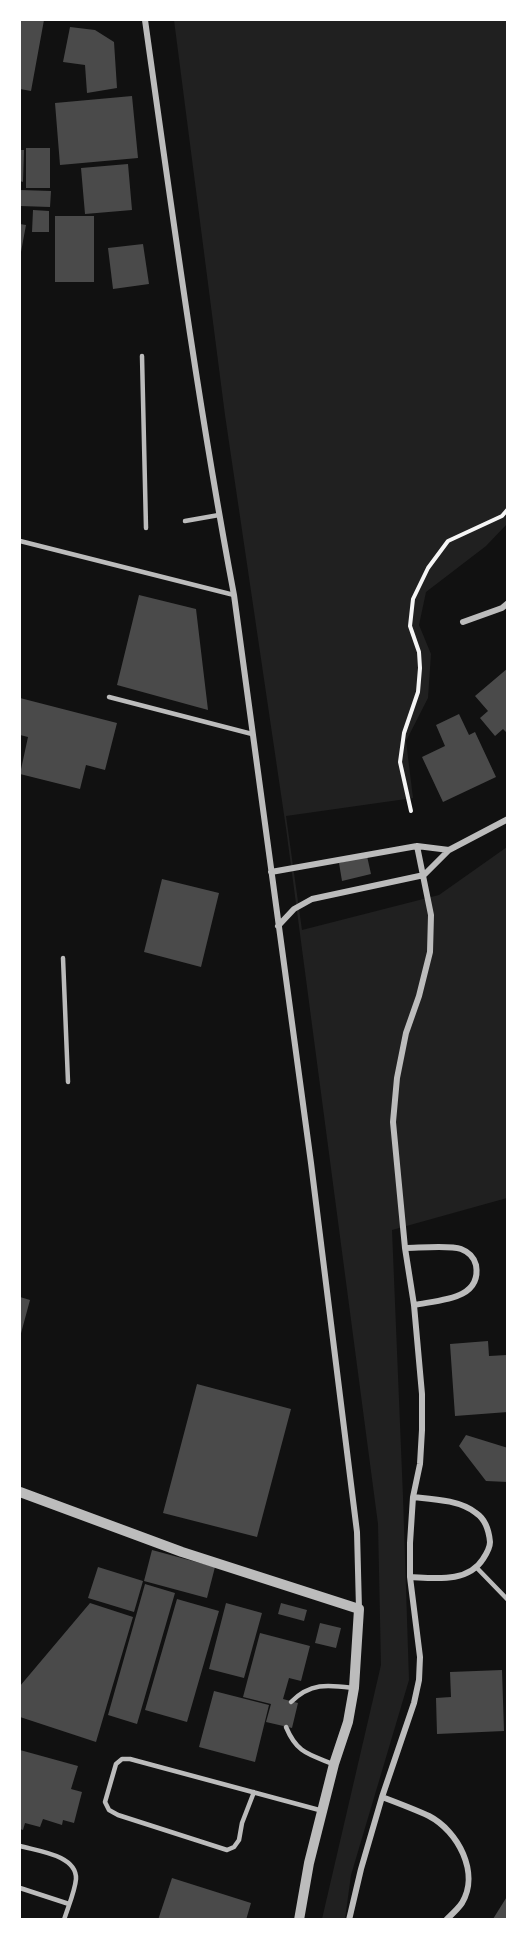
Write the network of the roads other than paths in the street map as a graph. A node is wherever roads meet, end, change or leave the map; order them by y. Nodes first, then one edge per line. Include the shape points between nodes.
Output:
1 (145, 20) edge
2 (142, 356) dead end
3 (219, 515) junction
4 (185, 521) dead end
5 (146, 528) dead end
6 (20, 541) edge
7 (234, 595) junction
8 (507, 603) edge
9 (463, 622) dead end
10 (109, 697) dead end
11 (252, 734) junction
12 (507, 819) edge
13 (417, 846) junction
14 (448, 850) junction
15 (271, 872) junction
16 (424, 875) junction
17 (278, 926) junction
18 (63, 958) dead end
19 (68, 1082) dead end
20 (405, 1248) junction
21 (414, 1305) junction
22 (20, 1492) edge
23 (413, 1497) junction
24 (476, 1567) junction
25 (410, 1577) junction
26 (507, 1600) edge
27 (359, 1609) junction
28 (354, 1688) junction
29 (291, 1702) dead end
30 (286, 1727) dead end
31 (334, 1764) junction
32 (254, 1792) junction
33 (382, 1797) junction
34 (323, 1811) junction
35 (20, 1846) edge
36 (20, 1887) edge
37 (69, 1904) junction
38 (64, 1920) edge
39 (299, 1920) edge
40 (349, 1920) edge
41 (446, 1920) edge

1 - 3 street
2 - 5 lane
3 - 4 lane
3 - 7 street
6 - 7 lane
7 - 11 street
8 - 9 street
10 - 11 lane
11 - 15 street
12 - 14 street
13 - 14 street
13 - 15 street
13 - 16 street
14 - 16 street
15 - 17 street
16 - 17 street via 312,899 294,909
16 - 20 street via 431,915 430,952 406,1033 393,1122
17 - 27 street via 303,1095 355,1521
18 - 19 lane
20 - 21 street
20 - 21 street via 458,1248 470,1253 477,1274 473,1286 462,1295
21 - 23 street via 422,1430
22 - 27 street via 182,1552
23 - 24 street via 448,1502 478,1513 489,1534 490,1547
23 - 25 street
24 - 25 street via 442,1579
24 - 26 lane
25 - 33 street via 419,1680
27 - 28 street
28 - 29 lane via 323,1685 299,1694
28 - 31 street
30 - 31 lane via 298,1748
31 - 34 street
32 - 32 lane via 122,1759 116,1764 105,1802 118,1815 227,1850 239,1840
32 - 34 lane
33 - 40 street
33 - 41 street via 436,1821 464,1854 469,1884 462,1903
34 - 39 street
35 - 37 lane via 66,1859 76,1879
36 - 37 lane
37 - 38 lane

